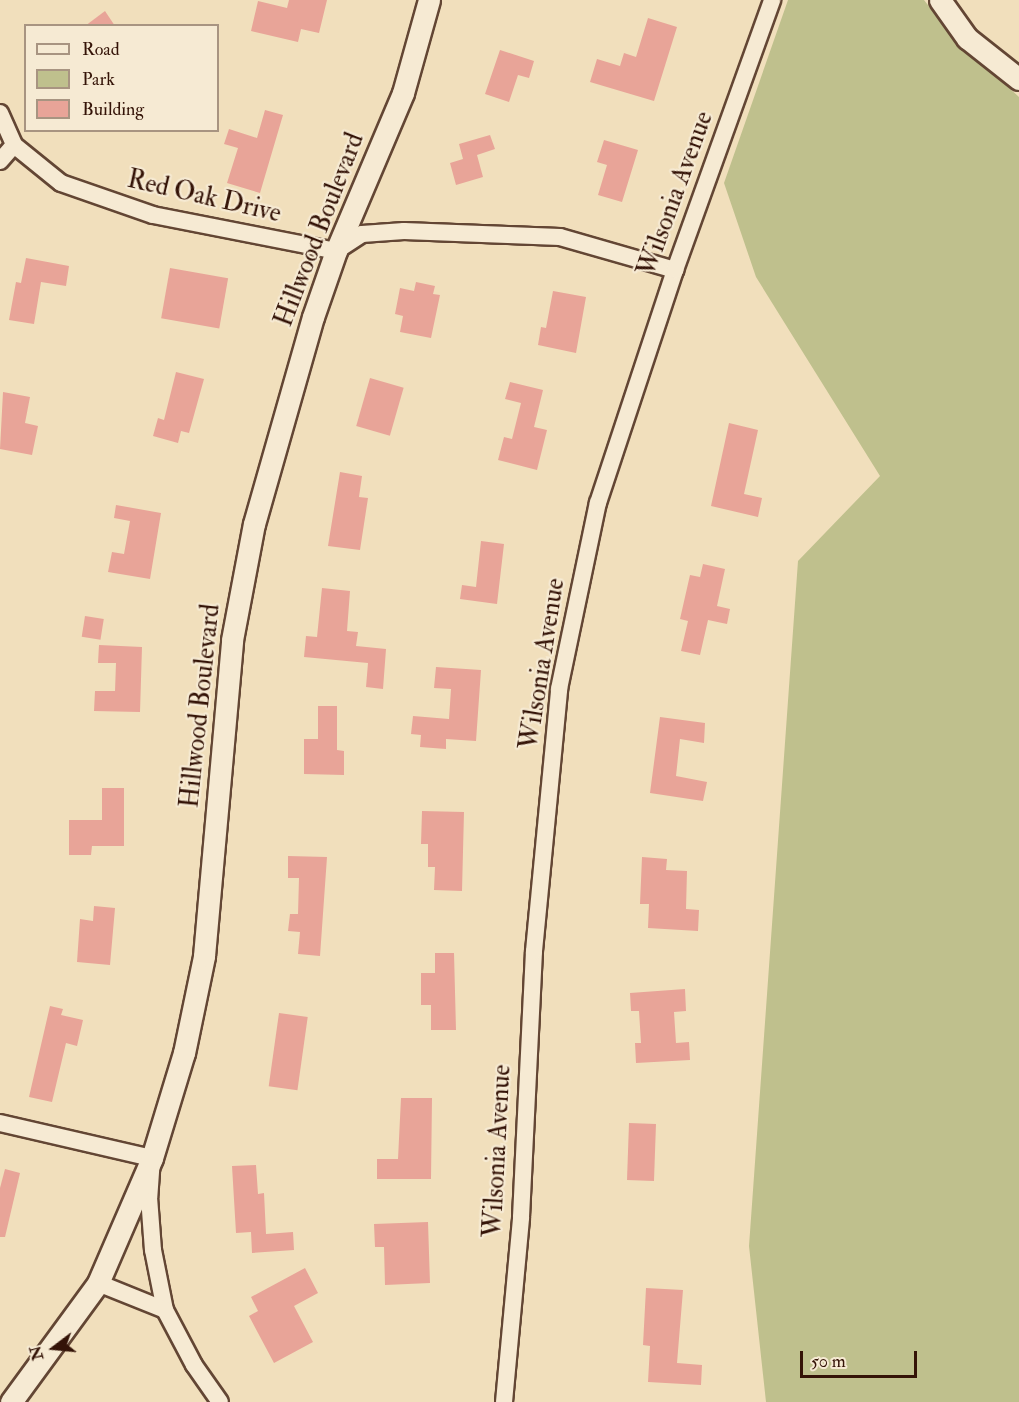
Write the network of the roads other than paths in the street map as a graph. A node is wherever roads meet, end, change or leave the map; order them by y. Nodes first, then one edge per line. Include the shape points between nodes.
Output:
1 (429, 0) edge
2 (772, 0) edge
3 (940, 0) edge
4 (1019, 80) edge
5 (0, 113) edge
6 (14, 146) junction
7 (0, 161) edge
8 (336, 251) junction
9 (675, 270) junction
10 (0, 1123) edge
11 (152, 1158) junction
12 (98, 1282) junction
13 (165, 1310) junction
14 (11, 1402) edge
15 (220, 1402) edge
16 (504, 1402) edge

1 - 8 street, Hillwood Boulevard via 403,93
2 - 9 street, Wilsonia Avenue
3 - 4 street via 967,38
5 - 6 street, Red Oak Drive
6 - 7 street
6 - 8 street, Red Oak Drive via 61,183 96,198 153,215
8 - 9 street via 362,234 504,232 560,237
8 - 11 street, Hillwood Boulevard via 302,351 254,524 232,640 204,956 184,1053
9 - 16 street, Wilsonia Avenue via 598,503 558,689 534,951 521,1217
10 - 11 street
11 - 12 street, Hillwood Boulevard
11 - 13 street via 149,1197 153,1250
12 - 13 street
12 - 14 street, Hillwood Boulevard
13 - 15 street via 194,1365

